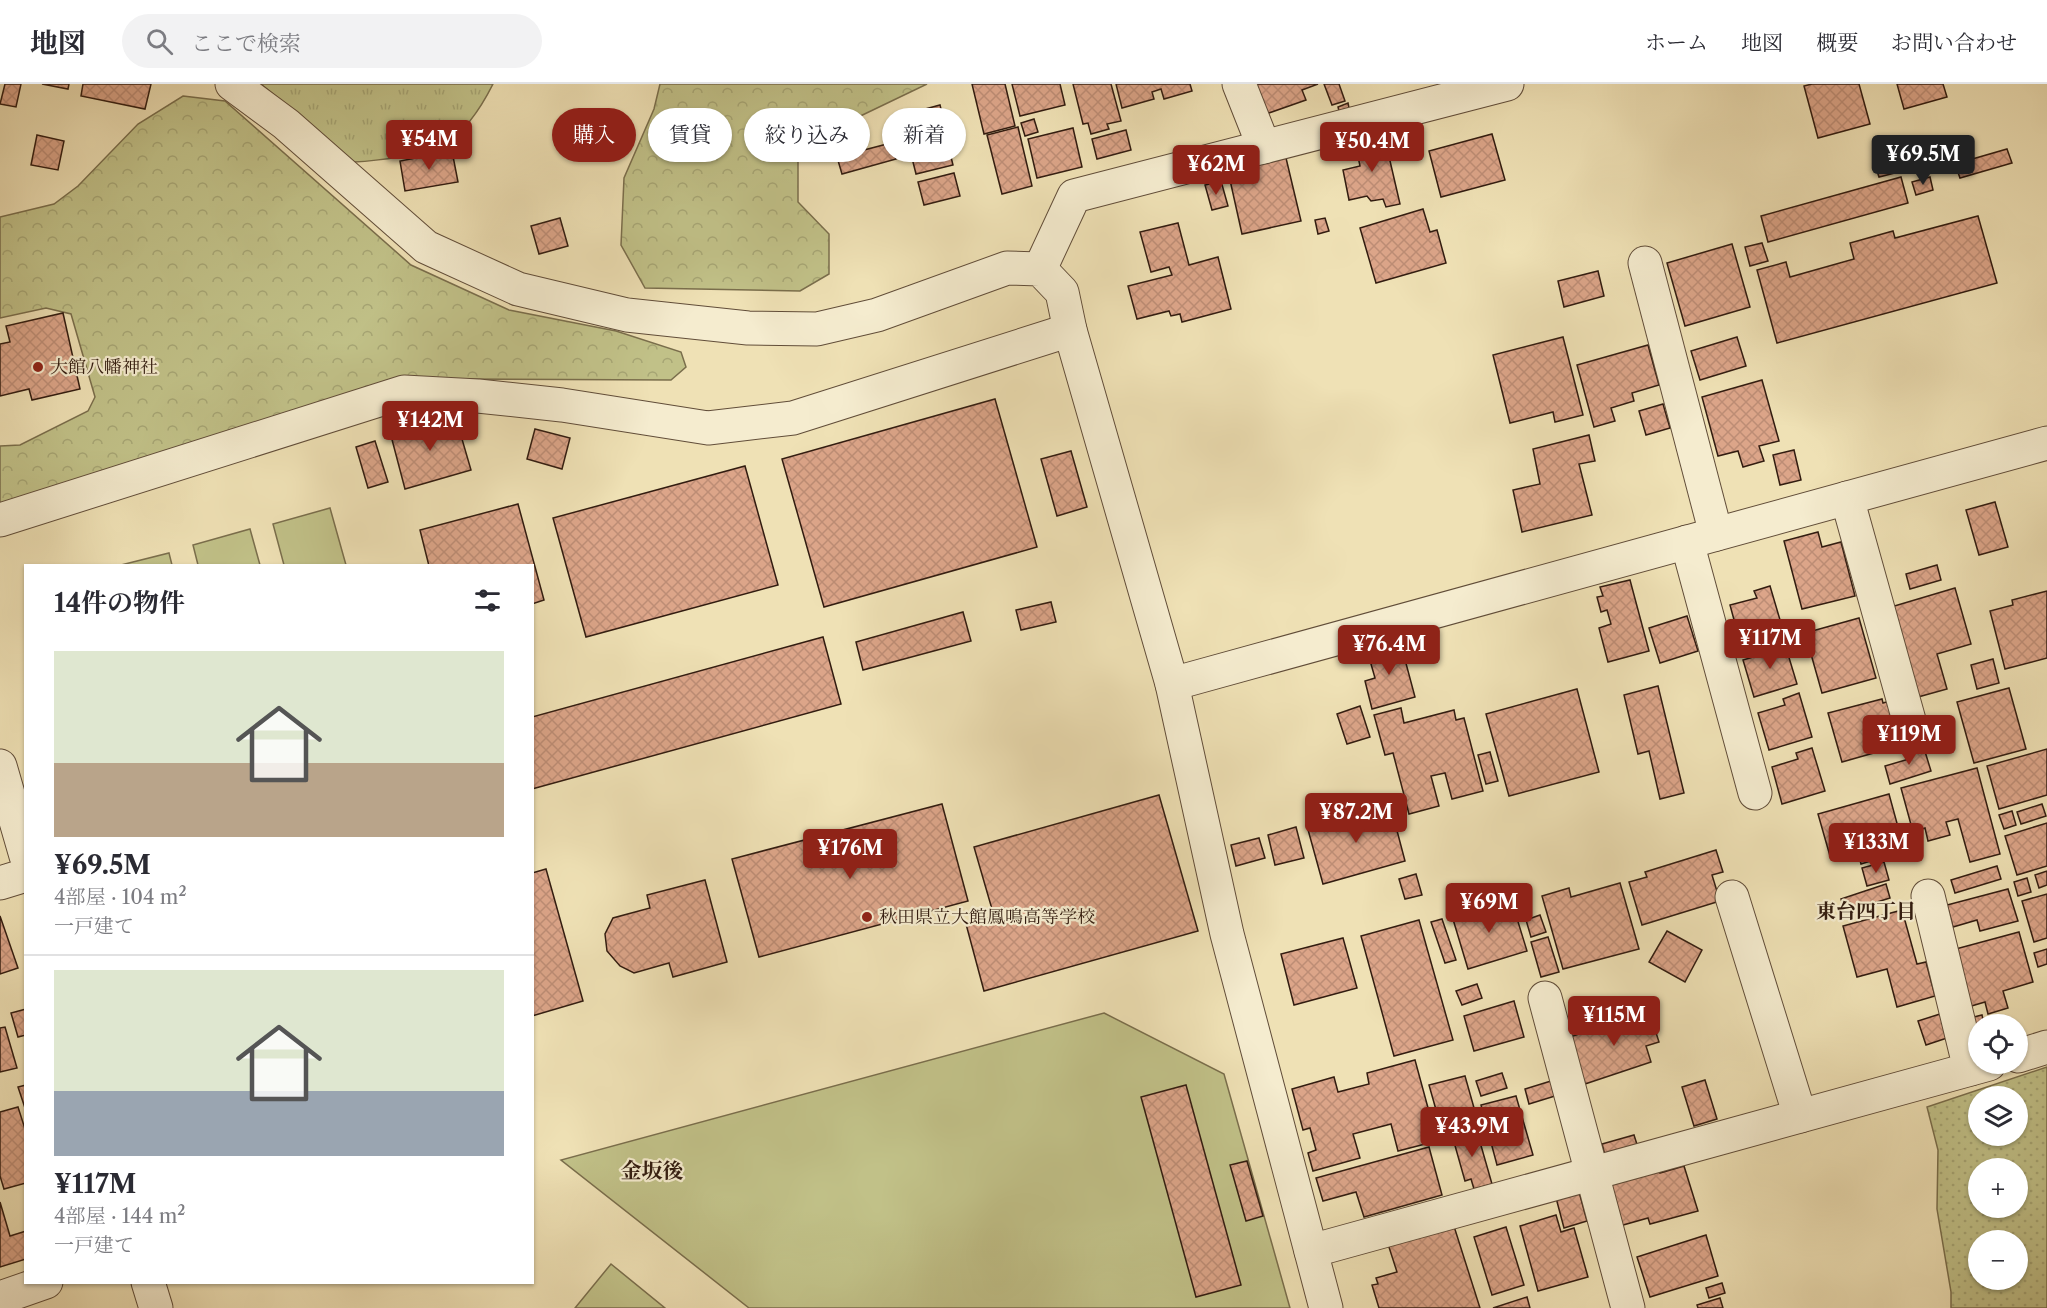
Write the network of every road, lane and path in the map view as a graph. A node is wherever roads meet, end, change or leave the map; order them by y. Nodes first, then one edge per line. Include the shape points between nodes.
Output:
1 (232, 84) edge
2 (1239, 84) edge
3 (1507, 84) edge
4 (1264, 147) junction
5 (1645, 263) dead end
6 (1040, 269) junction
7 (1070, 330) junction
8 (2047, 443) edge
9 (1847, 498) junction
10 (0, 520) edge
11 (1701, 538) junction
12 (1172, 684) junction
13 (1912, 731) dead end
14 (0, 766) edge
15 (1755, 793) dead end
16 (24, 849) edge
17 (24, 876) edge
18 (0, 883) edge
19 (1928, 896) dead end
20 (1732, 897) dead end
21 (1545, 998) dead end
22 (1968, 1027) edge
23 (2047, 1047) edge
24 (2028, 1053) edge
25 (1968, 1069) edge
26 (1800, 1116) junction
27 (1592, 1173) junction
28 (1311, 1251) junction
29 (40, 1284) edge
30 (149, 1284) edge
31 (0, 1298) edge
32 (156, 1308) edge
33 (1326, 1308) edge
34 (1629, 1308) edge

1 - 6 street via 286,124 426,247 518,289 627,315 748,328 817,329 877,315 1007,268
2 - 4 street
3 - 4 street
4 - 6 street via 1074,196
5 - 11 street
6 - 7 street via 1062,292
7 - 10 street via 793,418 708,428 562,405 404,392
7 - 12 street
8 - 9 street
9 - 11 street
9 - 13 street
11 - 12 street
11 - 15 street
12 - 28 street via 1227,934
14 - 16 street
17 - 18 street
19 - 22 street
20 - 26 street
21 - 27 street
23 - 24 street
25 - 26 street
26 - 27 street
27 - 28 street
27 - 34 street
28 - 33 street
29 - 31 street
30 - 32 street

